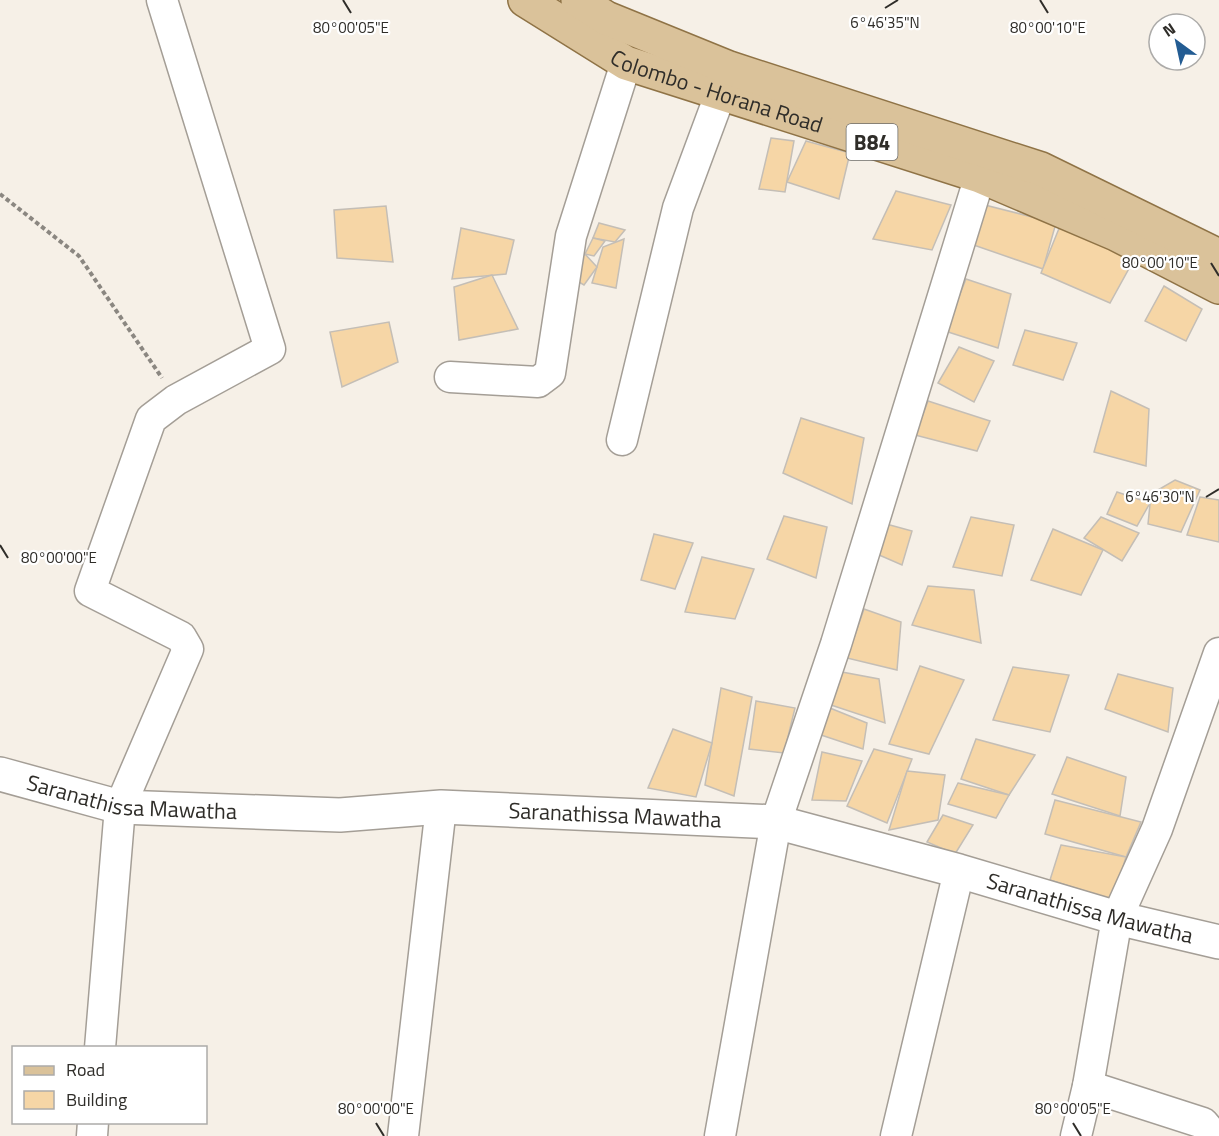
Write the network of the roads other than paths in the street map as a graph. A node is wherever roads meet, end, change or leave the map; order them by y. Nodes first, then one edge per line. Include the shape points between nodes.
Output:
1 (162, 0) edge
2 (525, 0) edge
3 (578, 0) edge
4 (626, 63) junction
5 (720, 95) junction
6 (980, 176) junction
7 (1219, 256) edge
8 (1219, 286) edge
9 (450, 377) dead end
10 (622, 440) dead end
11 (1219, 653) edge
12 (0, 774) edge
13 (120, 807) junction
14 (441, 807) junction
15 (776, 822) junction
16 (959, 871) junction
17 (1117, 918) junction
18 (1219, 942) edge
19 (100, 1046) edge
20 (1088, 1086) junction
21 (403, 1136) edge
22 (720, 1136) edge
23 (897, 1136) edge
24 (1076, 1136) edge
25 (1214, 1136) edge

1 - 13 street via 270,349 176,400 152,419 90,591 182,638 188,648
2 - 4 main road, Colombo - Horana Road / B84
3 - 7 main road, Colombo - Horana Road / B84 via 606,18 729,68 1041,169
4 - 5 main road, Colombo - Horana Road / B84
4 - 9 street via 571,236 550,373 538,382
5 - 6 main road, Colombo - Horana Road / B84
5 - 10 street via 678,208
6 - 8 main road, Colombo - Horana Road / B84 via 1116,234
6 - 15 street via 836,644
11 - 17 street via 1157,829
12 - 13 street, Saranathissa Mawatha
13 - 14 street, Saranathissa Mawatha via 340,815
13 - 19 street
14 - 15 street, Saranathissa Mawatha
14 - 21 street
15 - 16 street, Saranathissa Mawatha
15 - 22 street
16 - 17 street, Saranathissa Mawatha
16 - 23 street
17 - 18 street, Saranathissa Mawatha
17 - 20 street
20 - 24 street
20 - 25 street via 1203,1123

